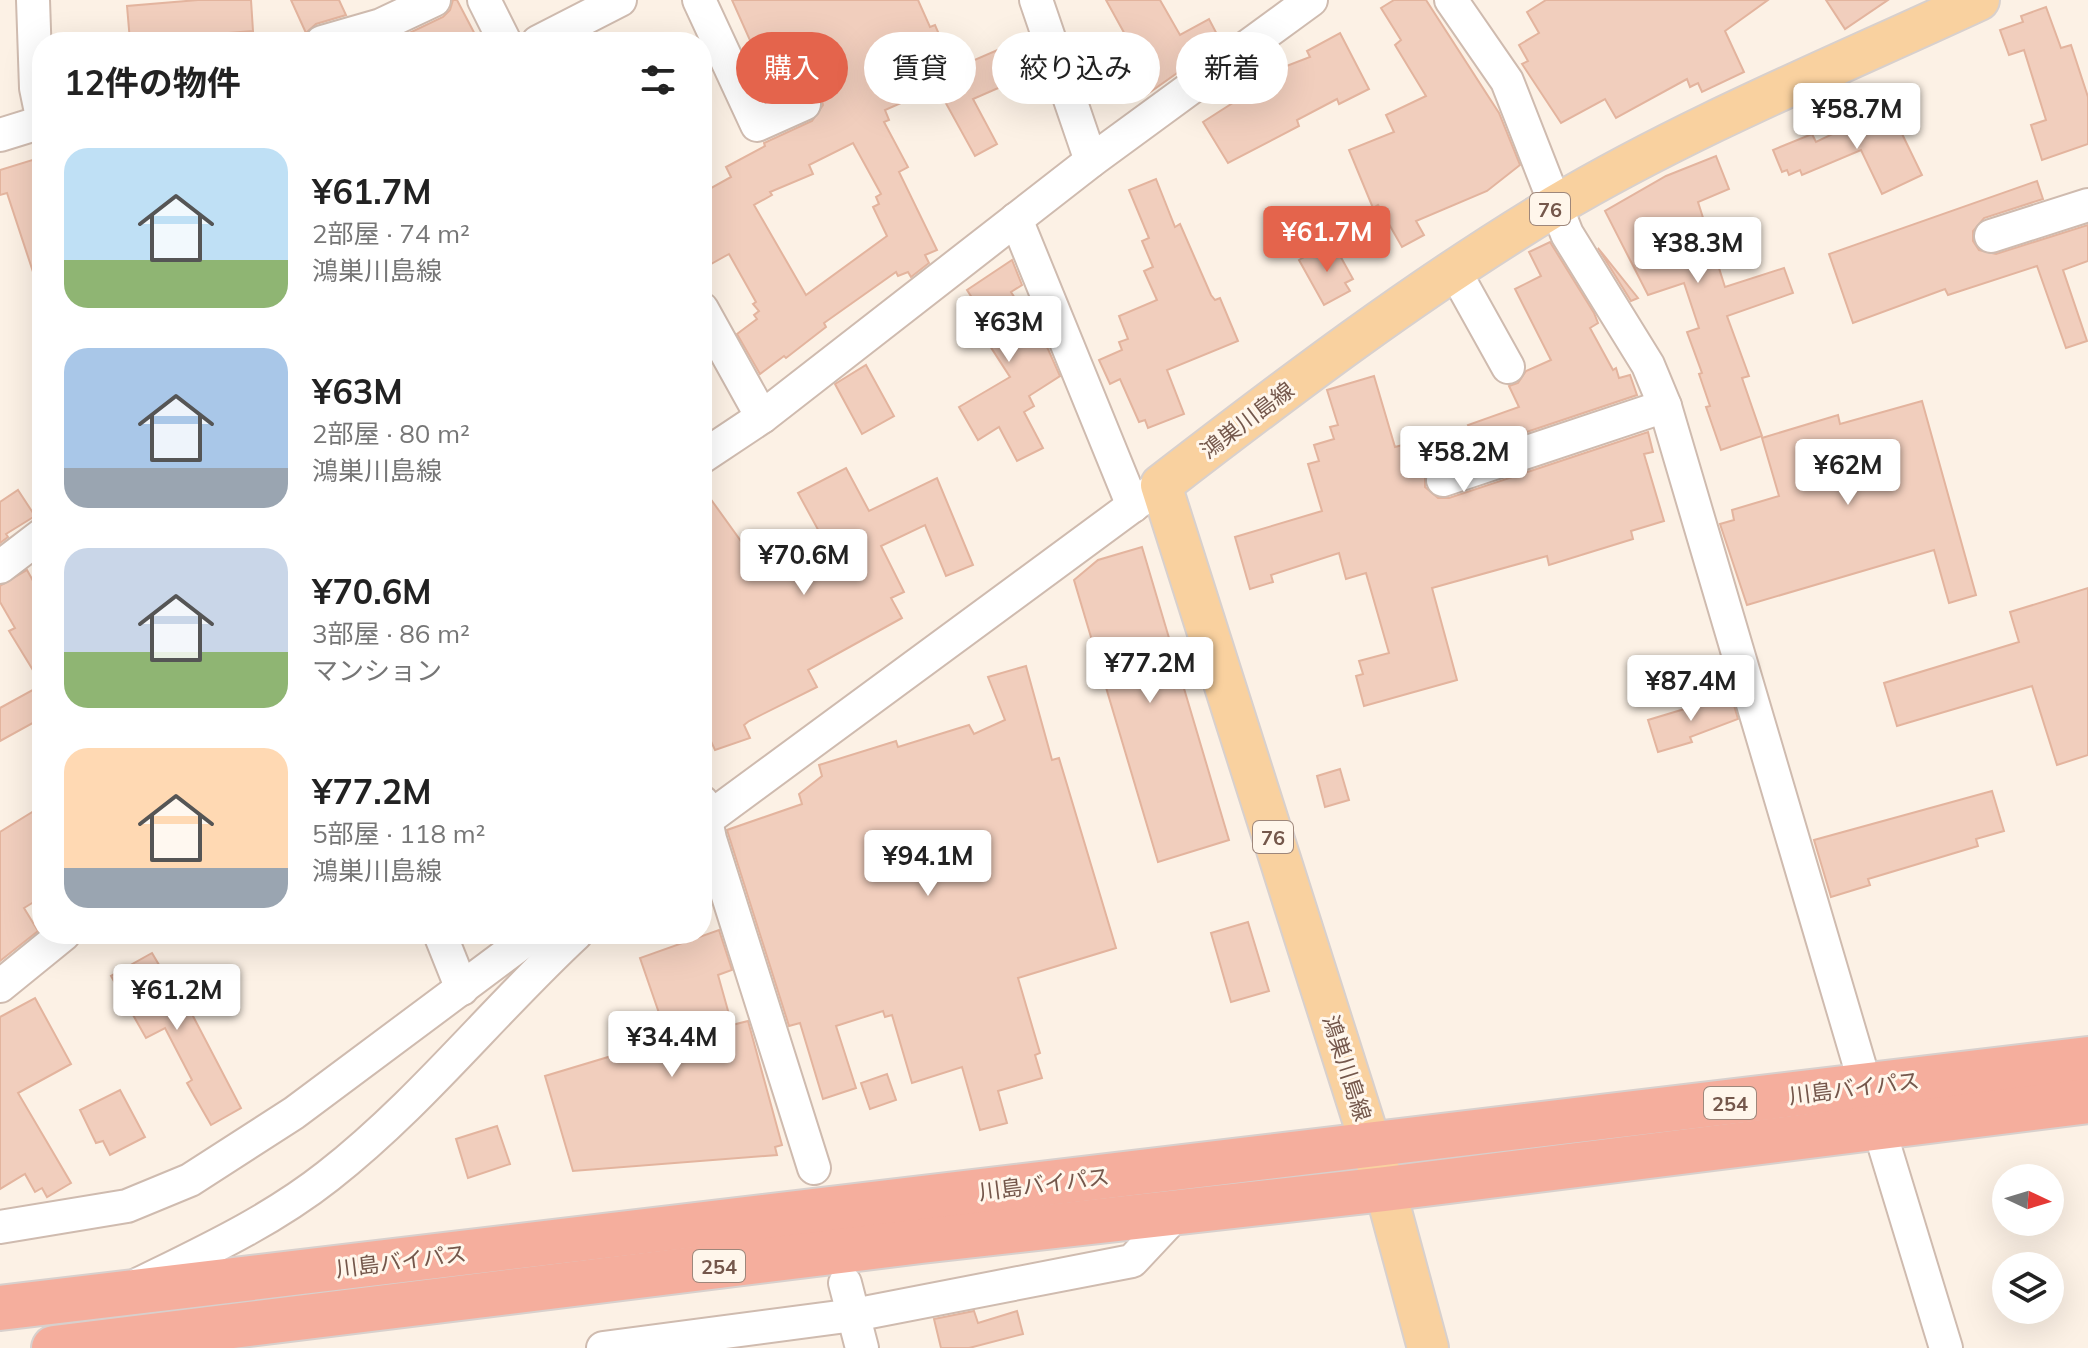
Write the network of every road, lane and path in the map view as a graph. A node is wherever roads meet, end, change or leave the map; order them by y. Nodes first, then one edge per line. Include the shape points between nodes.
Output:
1 (33, 0) edge
2 (434, 0) edge
3 (484, 0) edge
4 (620, 0) edge
5 (699, 0) edge
6 (1036, 0) edge
7 (1311, 0) edge
8 (1451, 0) edge
9 (1979, 0) edge
10 (34, 32) edge
11 (357, 32) edge
12 (500, 32) edge
13 (566, 32) edge
14 (736, 80) edge
15 (747, 104) edge
16 (804, 104) dead end
17 (32, 124) edge
18 (0, 135) edge
19 (1091, 161) junction
20 (1558, 205) junction
21 (2088, 205) edge
22 (1016, 219) junction
23 (1991, 236) dead end
24 (1454, 270) junction
25 (712, 327) edge
26 (1508, 367) dead end
27 (1665, 406) junction
28 (762, 417) junction
29 (712, 450) edge
30 (1443, 480) dead end
31 (1147, 496) junction
32 (32, 543) edge
33 (0, 567) edge
34 (712, 808) edge
35 (712, 840) edge
36 (52, 944) edge
37 (444, 944) edge
38 (521, 944) edge
39 (566, 944) edge
40 (0, 986) edge
41 (462, 989) junction
42 (2088, 1059) edge
43 (2088, 1101) edge
44 (1872, 1106) junction
45 (1371, 1144) junction
46 (814, 1168) dead end
47 (1385, 1189) junction
48 (1178, 1212) junction
49 (0, 1227) edge
50 (845, 1283) dead end
51 (118, 1294) junction
52 (0, 1308) edge
53 (854, 1315) junction
54 (54, 1348) edge
55 (603, 1348) edge
56 (862, 1348) edge
57 (1428, 1348) edge
58 (1946, 1348) edge

1 - 10 street
2 - 11 street
3 - 12 street
4 - 13 street
5 - 14 street
6 - 19 street
7 - 19 street
8 - 20 street via 1507,81
9 - 20 main road, 鴻巣川島線 / 76 via 1683,137
15 - 16 street via 757,125
17 - 18 street
19 - 22 street
20 - 24 main road, 鴻巣川島線 / 76
20 - 27 street via 1567,234 1648,365
21 - 23 street
22 - 28 street
22 - 31 street
24 - 26 street
24 - 31 main road, 鴻巣川島線 / 76
25 - 28 street
27 - 30 street
27 - 44 street
28 - 29 street
31 - 34 street
31 - 45 main road, 鴻巣川島線 / 76
32 - 33 street
35 - 46 street
36 - 40 street
37 - 41 street
38 - 41 street
39 - 51 street via 368,1143 327,1177 270,1216
41 - 49 street via 294,1113 190,1180 127,1206
42 - 44 highway, 川島バイパス / 254
43 - 44 highway, 川島バイパス / 254
44 - 45 highway, 川島バイパス / 254
44 - 47 highway, 川島バイパス / 254
44 - 58 street
45 - 47 main road, 鴻巣川島線 / 76
45 - 51 highway, 川島バイパス / 254
47 - 48 highway, 川島バイパス / 254
47 - 57 main road, 鴻巣川島線
48 - 53 street via 1132,1261
48 - 54 highway, 川島バイパス / 254
50 - 53 street
51 - 52 highway, 川島バイパス / 254
53 - 55 street
53 - 56 street

